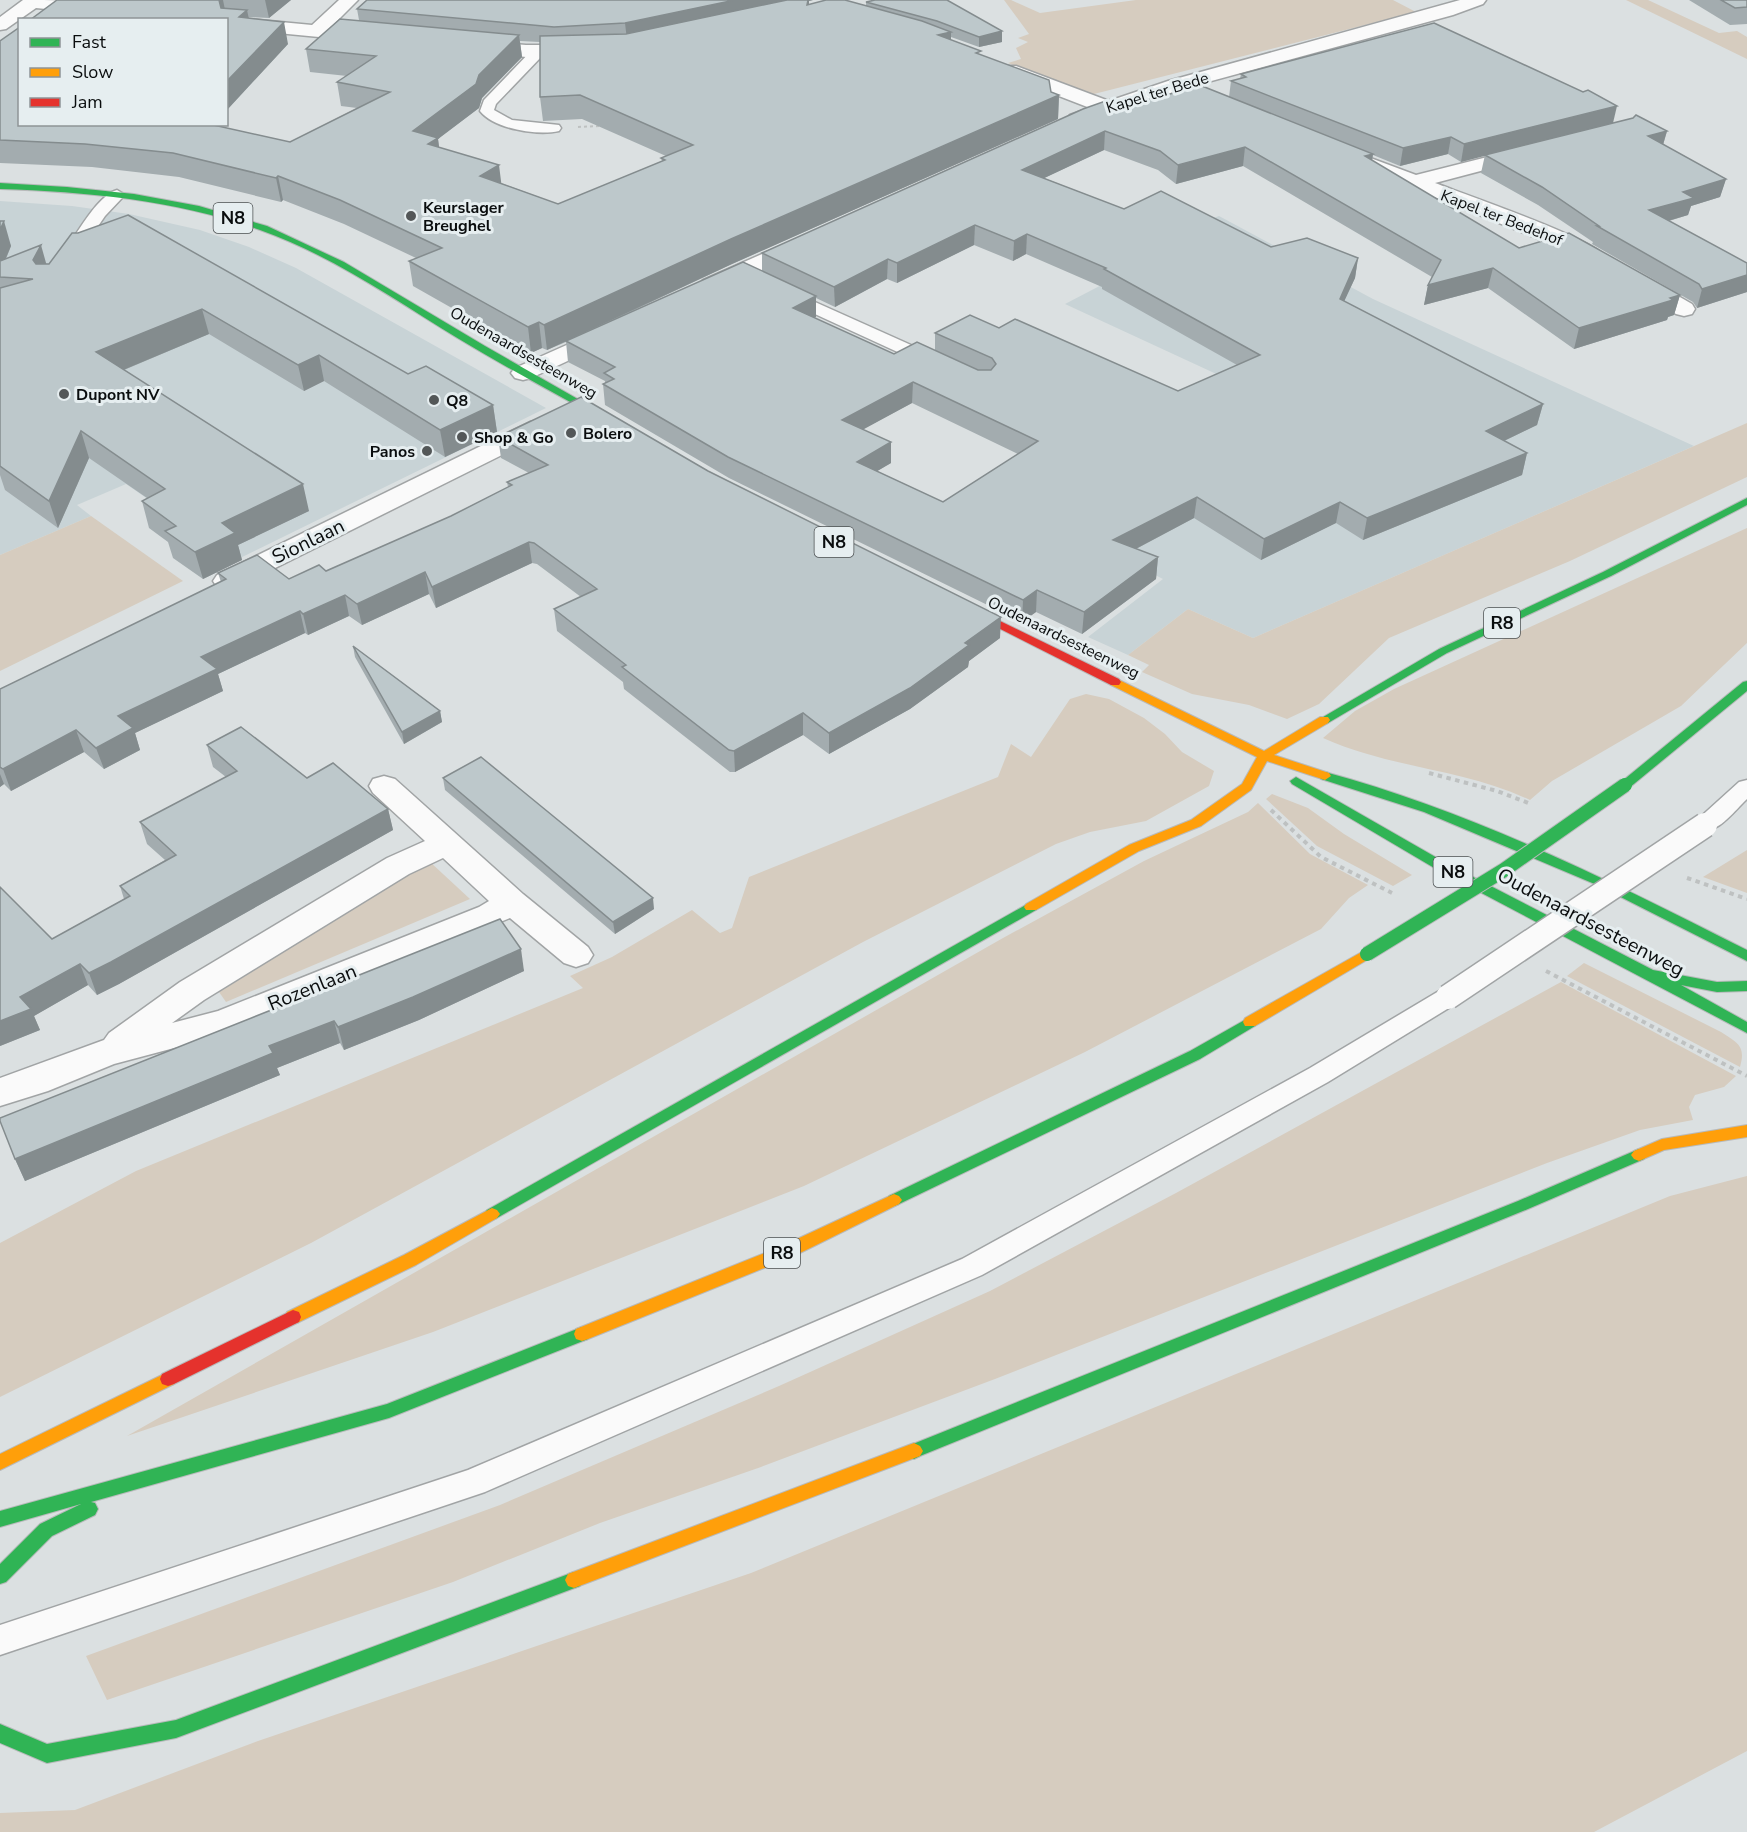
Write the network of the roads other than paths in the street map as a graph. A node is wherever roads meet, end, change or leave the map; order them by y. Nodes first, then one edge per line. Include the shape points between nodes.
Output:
1 (349, 0) edge
2 (1477, 0) edge
3 (33, 1) edge
4 (112, 11) edge
5 (228, 22) edge
6 (0, 25) edge
7 (316, 31) junction
8 (387, 38) edge
9 (458, 45) edge
10 (598, 50) edge
11 (538, 52) junction
12 (992, 63) edge
13 (1175, 85) junction
14 (1207, 98) edge
15 (1106, 107) junction
16 (1058, 127) edge
17 (554, 128) road end
18 (1551, 146) edge
19 (1337, 151) edge
20 (1413, 182) junction
21 (0, 186) edge
22 (117, 195) junction
23 (826, 233) edge
24 (62, 266) edge
25 (757, 280) junction
26 (689, 295) edge
27 (1684, 309) dead end
28 (627, 324) edge
29 (952, 371) edge
30 (523, 373) junction
31 (584, 405) junction
32 (623, 428) edge
33 (1747, 501) edge
34 (202, 593) edge
35 (947, 597) edge
36 (1747, 685) edge
37 (1264, 756) junction
38 (384, 786) dead end
39 (1747, 787) edge
40 (447, 843) junction
41 (511, 902) junction
42 (576, 955) dead end
43 (1747, 956) edge
44 (1650, 974) junction
45 (1747, 986) edge
46 (1747, 1028) edge
47 (106, 1053) junction
48 (0, 1092) edge
49 (1747, 1131) edge
50 (0, 1462) edge
51 (163, 1472) junction
52 (0, 1519) edge
53 (0, 1576) edge
54 (0, 1640) edge
55 (0, 1733) edge

1 - 7 street
2 - 13 street, Kapel ter Bede
3 - 4 street
3 - 6 street
5 - 7 street
7 - 8 street
9 - 11 street
10 - 11 street
11 - 17 lane via 489,103 488,111 493,118 506,122
12 - 15 street
13 - 14 street
13 - 15 street, Kapel ter Bede
15 - 16 street, Kapel ter Bede
18 - 20 street, Kapel ter Bedehof
19 - 20 street, Kapel ter Bedehof
20 - 27 street, Kapel ter Bedehof via 1569,243
21 - 22 main road, Oudenaardsesteenweg / N8
22 - 24 lane via 99,213
22 - 30 main road, Oudenaardsesteenweg / N8 via 226,216 299,242
23 - 25 street
25 - 26 street
25 - 29 lane
28 - 30 street
30 - 31 main road, Oudenaardsesteenweg / N8
31 - 32 main road, Oudenaardsesteenweg / N8
31 - 34 street, Sionlaan
33 - 37 main road, R8 via 1443,651
35 - 37 main road, Oudenaardsesteenweg / N8
36 - 51 main road, R8, bridge via 1624,785 1504,870 1195,1055 788,1251 389,1410
37 - 43 main road, Oudenaardsesteenweg / N8 via 1428,809 1602,882
37 - 44 main road, Oudenaardsesteenweg / N8 via 1292,778 1441,866
37 - 50 main road via 1247,787 1196,823 1134,848 410,1260
38 - 40 street
39 - 54 lane, bridge via 1704,825 1448,997 1319,1075 972,1267 474,1482
40 - 41 street
40 - 47 street, Rozenlaan via 398,866 192,991
41 - 42 street
41 - 47 street, Rozenlaan via 491,915 226,1022
44 - 45 main road via 1717,987
44 - 46 main road, Oudenaardsesteenweg / N8
47 - 48 street, Rozenlaan
49 - 55 main road via 1662,1145 842,1480 176,1729 47,1754
51 - 52 main road
51 - 53 main road via 46,1530

